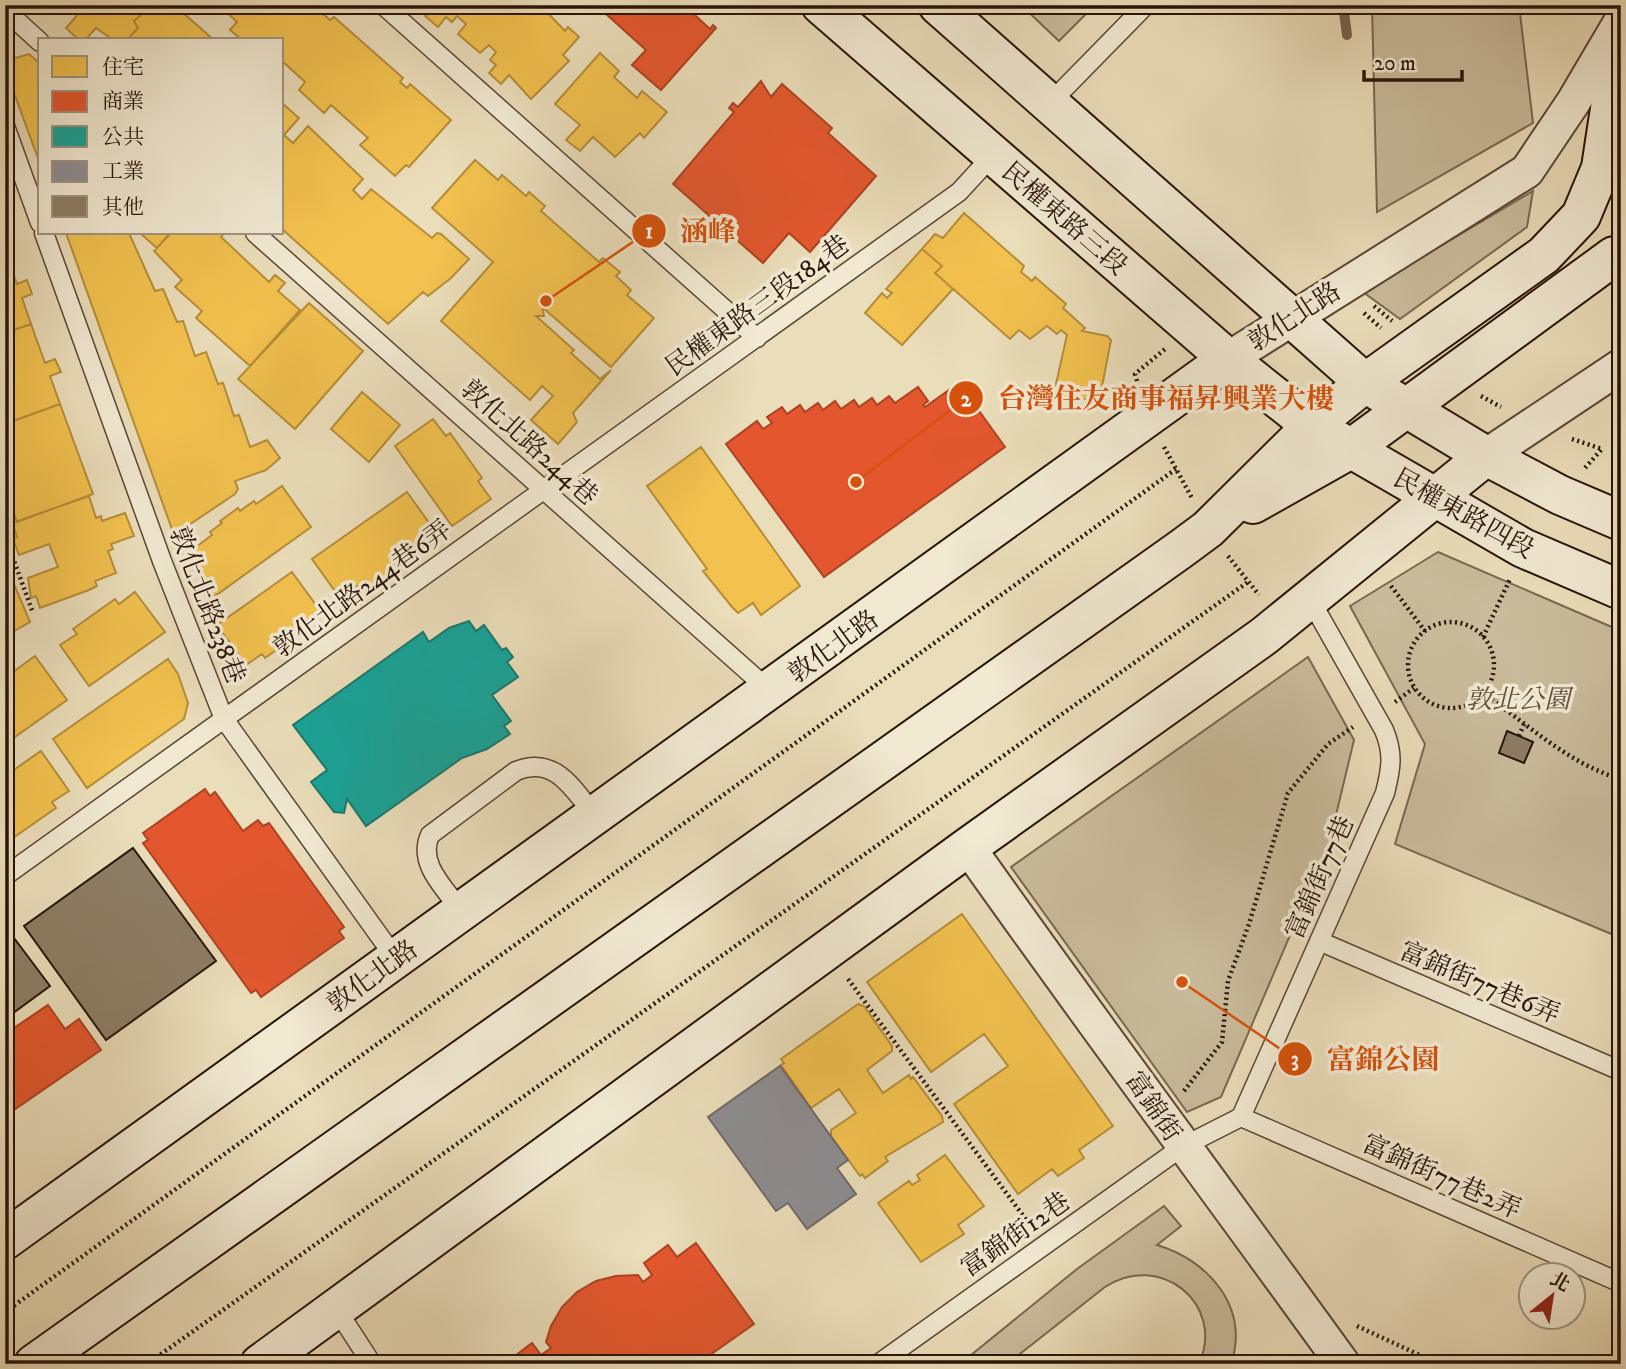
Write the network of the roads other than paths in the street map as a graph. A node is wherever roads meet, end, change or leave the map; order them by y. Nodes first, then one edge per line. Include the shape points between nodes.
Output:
1 (383, 5) edge
2 (821, 5) edge
3 (938, 5) edge
4 (1146, 5) edge
5 (1617, 5) edge
6 (5, 10) edge
7 (1621, 10) edge
8 (1621, 20) edge
9 (1621, 36) edge
10 (38, 40) edge
11 (1049, 104) junction
12 (5, 126) edge
13 (993, 155) junction
14 (38, 217) edge
15 (44, 234) edge
16 (256, 234) edge
17 (1618, 252) edge
18 (1290, 319) junction
19 (757, 338) junction
20 (1228, 359) junction
21 (1621, 366) edge
22 (1366, 383) junction
23 (1409, 409) junction
24 (1312, 426) junction
25 (1349, 450) junction
26 (1486, 456) junction
27 (544, 489) junction
28 (1436, 499) junction
29 (1621, 520) edge
30 (1208, 529) junction
31 (1621, 590) edge
32 (1311, 601) junction
33 (771, 691) junction
34 (224, 719) junction
35 (595, 816) junction
36 (968, 847) junction
37 (5, 876) edge
38 (462, 912) junction
39 (1320, 941) junction
40 (396, 959) junction
41 (1621, 1071) edge
42 (1241, 1117) junction
43 (1182, 1147) junction
44 (5, 1240) edge
45 (1621, 1283) edge
46 (337, 1310) junction
47 (34, 1364) edge
48 (260, 1364) edge
49 (372, 1364) edge
50 (878, 1364) edge
51 (1343, 1364) edge

1 - 19 lane
2 - 13 main road, 民權東路三段
3 - 11 main road
4 - 11 lane
5 - 7 lane
6 - 10 lane
8 - 18 street, 敦化北路 via 1527,171
9 - 22 main road via 1601,168 1581,216 1544,256
11 - 18 main road
12 - 14 lane
13 - 19 lane, 民權東路三段184巷 via 959,192
13 - 20 main road, 民權東路三段
15 - 34 lane, 敦化北路238巷
16 - 27 lane, 敦化北路244巷
17 - 23 main road
18 - 20 street, 敦化北路
18 - 22 main road
19 - 27 lane, 民權東路三段184巷
20 - 24 main road, 民權東路三段
20 - 33 main road, 敦化北路
21 - 26 street
22 - 23 main road
22 - 24 main road
23 - 25 main road
23 - 26 main road
24 - 25 main road, 民權東路四段
24 - 30 main road
25 - 28 main road, 民權東路四段
25 - 30 main road
26 - 28 main road
26 - 29 main road via 1560,495
27 - 33 lane, 敦化北路244巷
27 - 34 lane, 敦化北路244巷6弄
28 - 31 main road, 民權東路四段 via 1523,548
28 - 32 main road
30 - 47 main road
32 - 36 main road
32 - 39 lane, 富錦街77巷 via 1391,748 1392,769
33 - 35 main road, 敦化北路
34 - 37 lane, 敦化北路244巷6弄
34 - 40 lane, 敦化北路238巷
35 - 38 main road, 敦化北路
35 - 38 lane via 552,770 533,765 516,771 430,835 425,848 427,862
36 - 43 street, 富錦街
36 - 46 main road
38 - 40 main road, 敦化北路
39 - 41 lane, 富錦街77巷6弄
39 - 42 lane, 富錦街77巷
40 - 44 main road, 敦化北路
42 - 43 lane
42 - 45 lane, 富錦街77巷2弄
43 - 50 lane, 富錦街12巷
43 - 51 street, 富錦街
46 - 48 main road
46 - 49 lane

